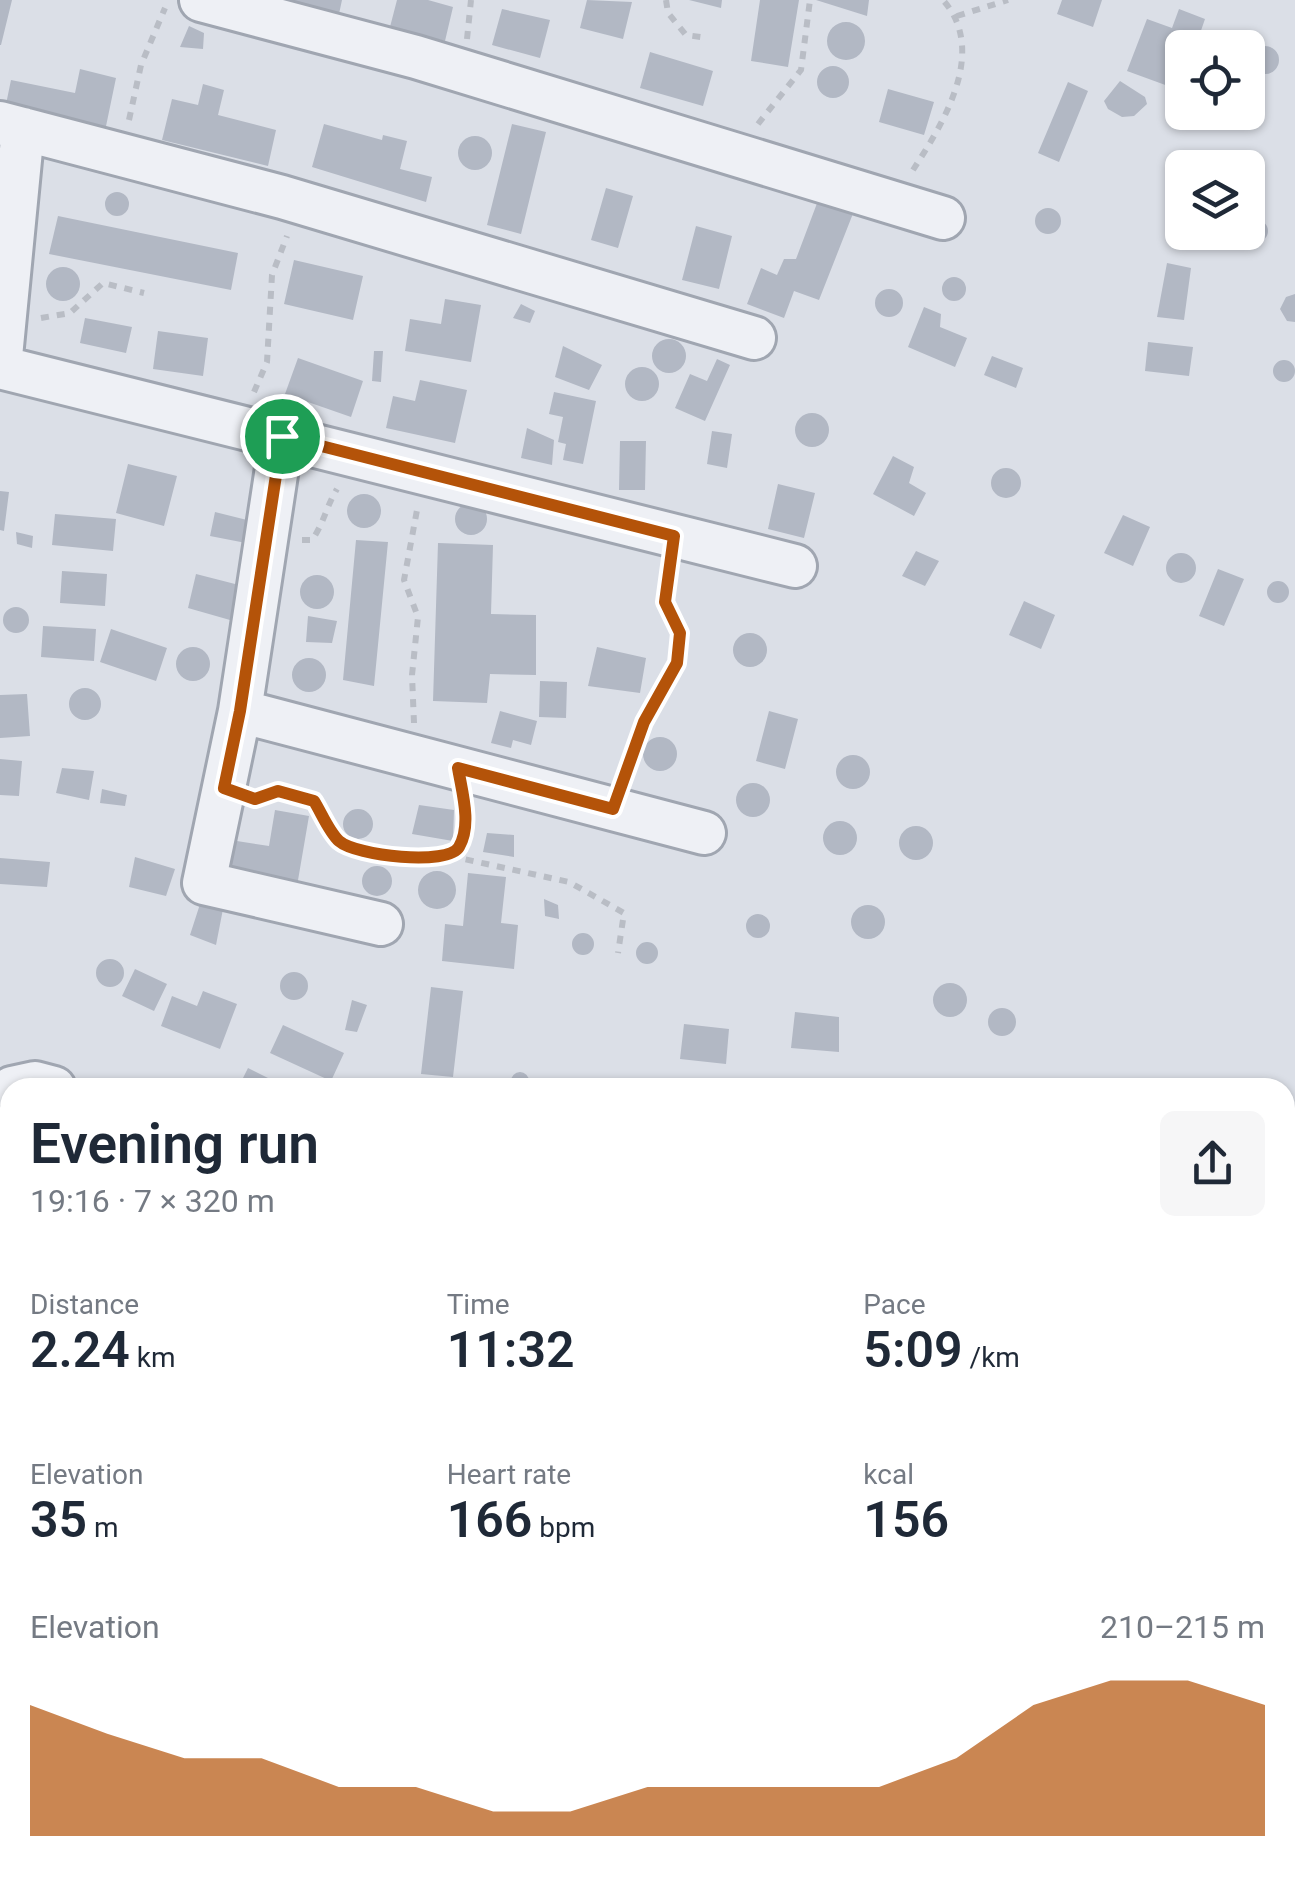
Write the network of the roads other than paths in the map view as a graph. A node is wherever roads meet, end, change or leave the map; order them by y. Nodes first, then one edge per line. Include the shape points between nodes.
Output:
1 (202, 0) edge
2 (11, 126) edge
3 (943, 218) dead end
4 (754, 338) dead end
5 (0, 367) edge
6 (282, 436) junction
7 (795, 566) dead end
8 (240, 711) junction
9 (704, 833) dead end
10 (381, 924) dead end

1 - 3 street via 416,56
2 - 4 street via 291,200
2 - 5 street
5 - 6 street
6 - 7 street
6 - 8 street
8 - 9 street
8 - 10 street via 204,883

